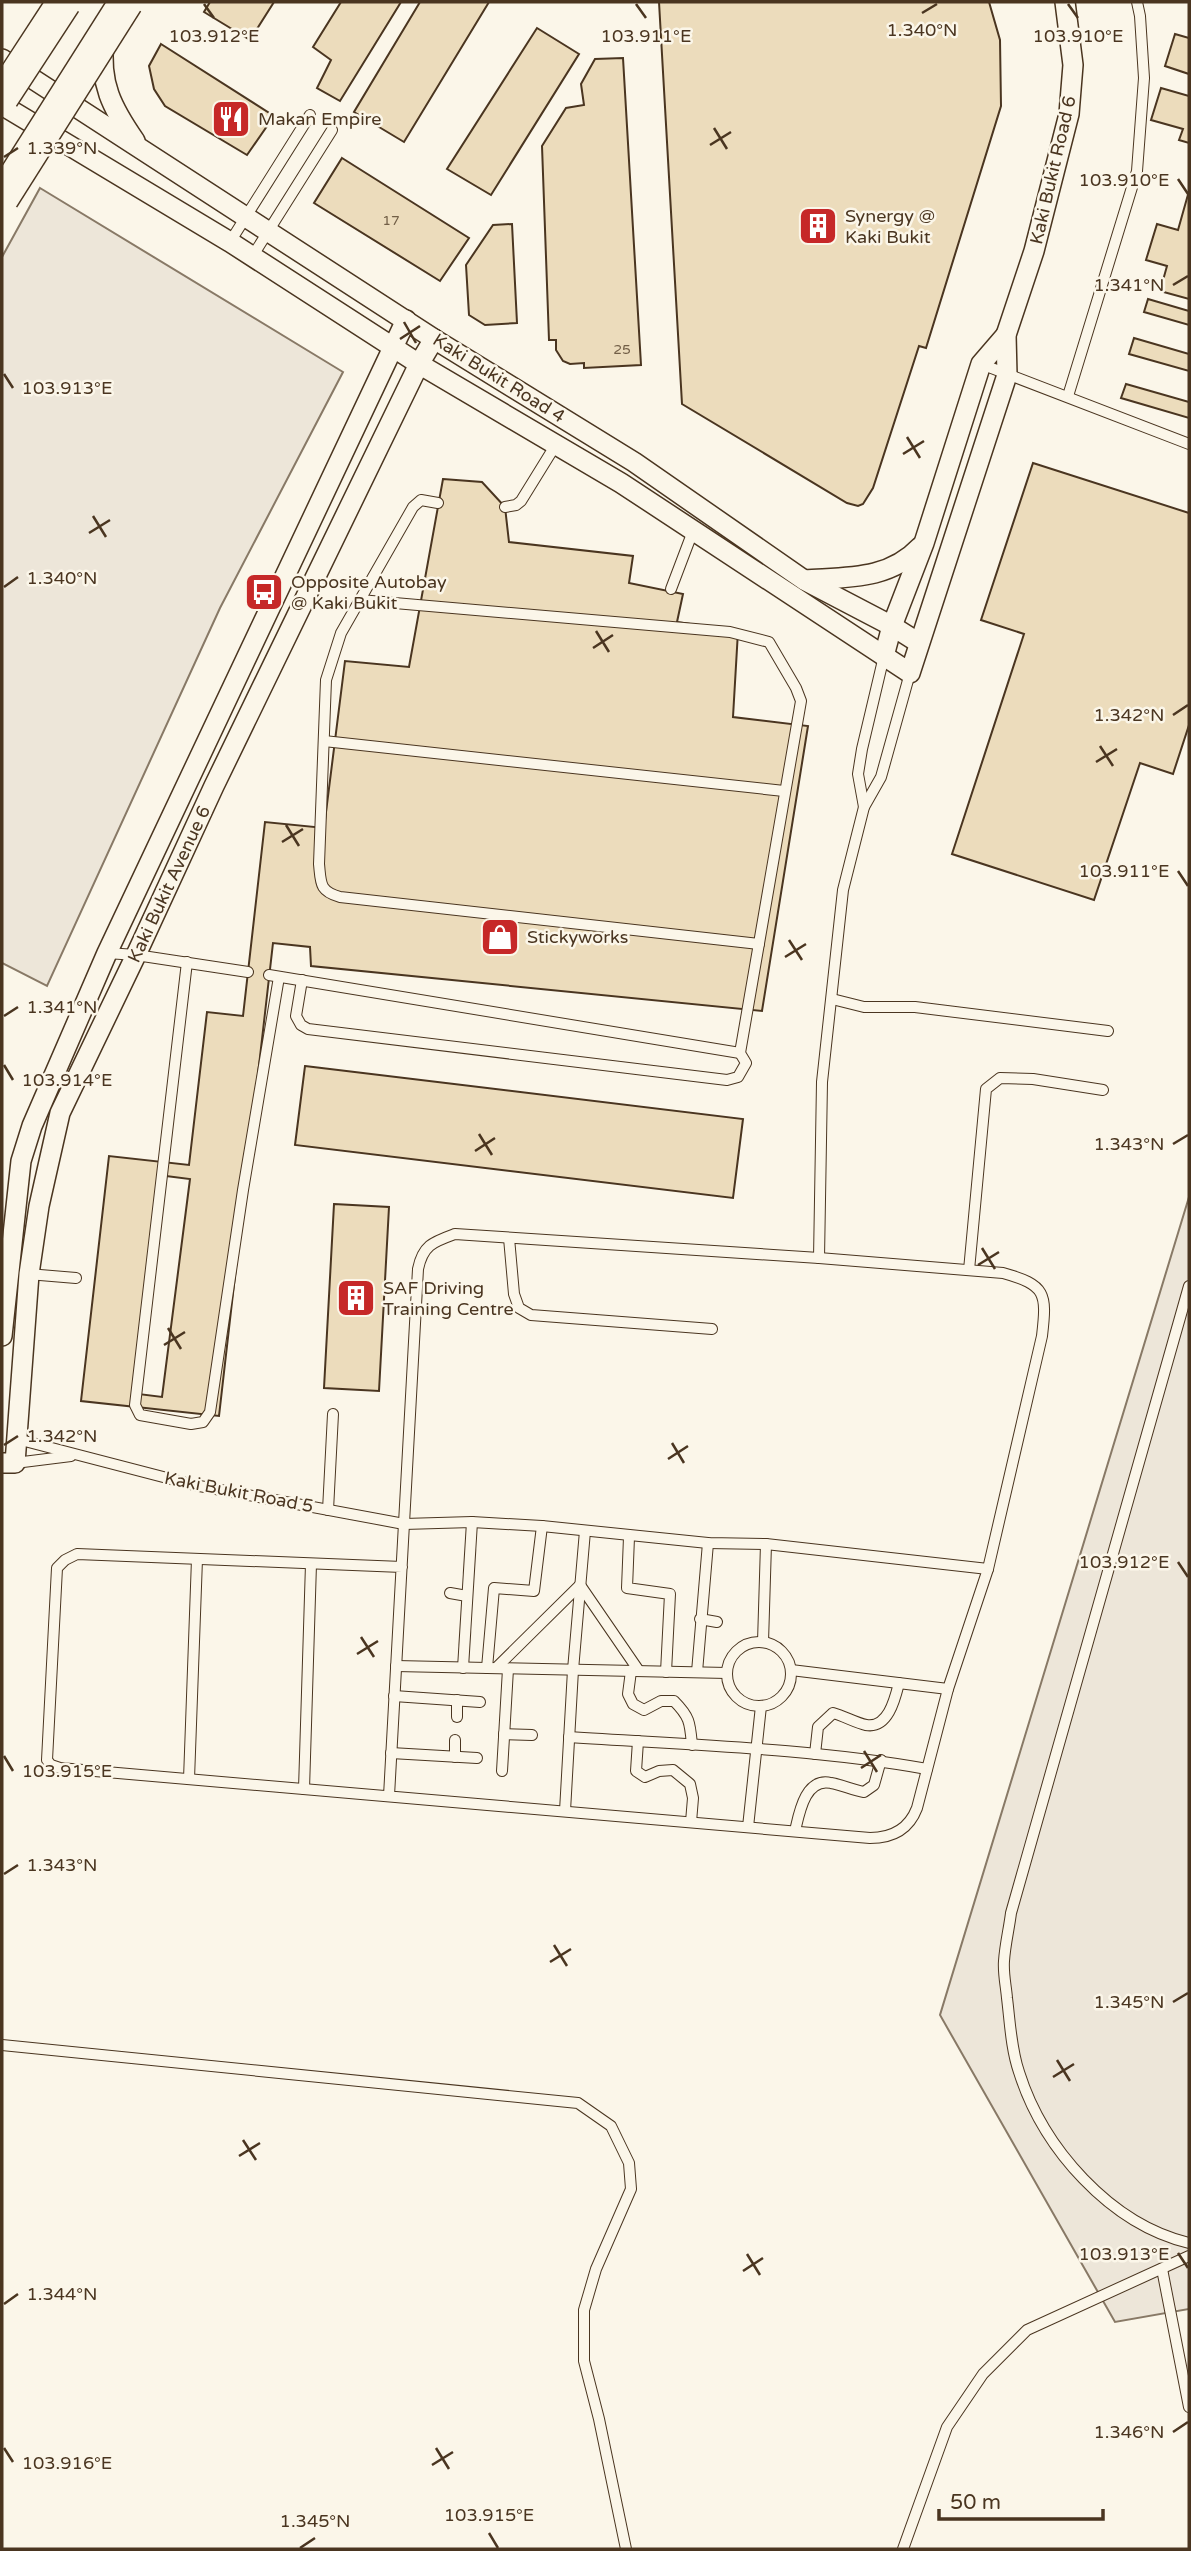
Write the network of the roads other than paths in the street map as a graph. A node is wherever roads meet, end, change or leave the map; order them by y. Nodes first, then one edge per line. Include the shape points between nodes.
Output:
1 (62, 2) edge
2 (126, 2) edge
3 (1065, 2) edge
4 (1136, 2) edge
5 (105, 38) junction
6 (5, 79) edge
7 (67, 100) junction
8 (2, 105) edge
9 (310, 115) dead end
10 (332, 130) dead end
11 (47, 132) junction
12 (141, 150) junction
13 (2, 198) edge
14 (246, 216) junction
15 (268, 231) junction
16 (230, 242) junction
17 (252, 257) junction
18 (406, 320) junction
19 (1006, 335) junction
20 (434, 338) junction
21 (393, 347) junction
22 (981, 363) junction
23 (419, 364) junction
24 (1007, 375) junction
25 (1068, 396) junction
26 (1189, 444) edge
27 (555, 446) junction
28 (438, 503) dead end
29 (505, 507) dead end
30 (693, 531) junction
31 (924, 543) junction
32 (804, 580) junction
33 (671, 589) dead end
34 (360, 600) junction
35 (892, 626) junction
36 (919, 643) junction
37 (884, 656) junction
38 (910, 673) junction
39 (324, 741) junction
40 (784, 791) junction
41 (864, 807) junction
42 (759, 944) junction
43 (107, 953) junction
44 (136, 955) junction
45 (187, 962) junction
46 (248, 972) dead end
47 (302, 980) junction
48 (832, 999) junction
49 (1108, 1031) dead end
50 (740, 1052) junction
51 (1103, 1090) dead end
52 (509, 1238) junction
53 (820, 1258) junction
54 (969, 1270) junction
55 (9, 1274) junction
56 (29, 1274) junction
57 (76, 1278) dead end
58 (1189, 1286) edge
59 (712, 1329) dead end
60 (2, 1336) edge
61 (333, 1414) dead end
62 (9, 1438) edge
63 (75, 1455) junction
64 (9, 1463) edge
65 (328, 1510) junction
66 (472, 1522) junction
67 (404, 1524) junction
68 (542, 1526) junction
69 (585, 1531) junction
70 (629, 1537) junction
71 (708, 1544) junction
72 (766, 1544) junction
73 (197, 1559) junction
74 (311, 1563) junction
75 (402, 1567) junction
76 (988, 1569) junction
77 (580, 1585) junction
78 (450, 1593) dead end
79 (467, 1596) junction
80 (700, 1619) junction
81 (717, 1622) dead end
82 (763, 1642) junction
83 (396, 1666) junction
84 (463, 1668) junction
85 (491, 1668) junction
86 (508, 1669) junction
87 (573, 1670) junction
88 (791, 1670) junction
89 (635, 1671) junction
90 (666, 1672) junction
91 (697, 1672) junction
92 (727, 1673) junction
93 (899, 1683) junction
94 (948, 1689) junction
95 (394, 1696) junction
96 (457, 1700) junction
97 (481, 1702) dead end
98 (761, 1706) junction
99 (457, 1717) dead end
100 (504, 1734) junction
101 (531, 1735) dead end
102 (569, 1737) junction
103 (455, 1740) dead end
104 (638, 1741) junction
105 (692, 1745) junction
106 (756, 1749) junction
107 (391, 1753) junction
108 (815, 1755) junction
109 (455, 1757) junction
110 (477, 1758) dead end
111 (881, 1760) junction
112 (927, 1769) junction
113 (502, 1771) dead end
114 (189, 1779) junction
115 (304, 1789) junction
116 (389, 1796) junction
117 (565, 1811) junction
118 (691, 1822) junction
119 (748, 1827) junction
120 (795, 1831) junction
121 (2, 2045) edge
122 (1189, 2243) edge
123 (1189, 2256) edge
124 (1161, 2269) junction
125 (1189, 2407) edge
126 (626, 2549) edge
127 (903, 2549) edge

1 - 6 highway, bridge
2 - 5 street
2 - 13 highway, bridge
3 - 19 street, Kaki Bukit Road 6 via 1073,65 1069,114 1034,251
4 - 25 lane via 1144,78 1136,172
5 - 7 street
5 - 12 street via 108,98
6 - 7 street, Kaki Bukit Road 4
7 - 11 street
7 - 12 street, Kaki Bukit Road 4
8 - 11 street, Kaki Bukit Road 4
9 - 14 lane
10 - 15 lane
11 - 16 street, Kaki Bukit Road 4
12 - 14 street, Kaki Bukit Road 4
14 - 15 street, Kaki Bukit Road 4
14 - 16 lane
15 - 17 lane
15 - 18 street, Kaki Bukit Road 4
16 - 17 street, Kaki Bukit Road 4
17 - 21 street, Kaki Bukit Road 4
18 - 20 street, Kaki Bukit Road 4
18 - 21 street, Kaki Bukit Avenue 6
19 - 22 street, Kaki Bukit Road 6
19 - 24 street, Kaki Bukit Road 6
20 - 23 street, Kaki Bukit Avenue 6
20 - 32 street, Kaki Bukit Road 4 via 634,462
21 - 23 street, Kaki Bukit Road 4
21 - 43 street, Kaki Bukit Avenue 6
22 - 24 lane
22 - 31 street, Kaki Bukit Road 6
23 - 27 street, Kaki Bukit Road 4
23 - 44 street, Kaki Bukit Avenue 6
24 - 25 lane
24 - 36 street, Kaki Bukit Road 6
25 - 26 lane
27 - 29 lane via 521,501
27 - 30 street, Kaki Bukit Road 4
28 - 34 lane via 421,500 413,506
30 - 33 lane
30 - 37 street, Kaki Bukit Road 4
31 - 32 street via 912,556 878,574
31 - 35 street, Kaki Bukit Road 6
32 - 35 street, Kaki Bukit Road 4
34 - 39 lane via 341,633 326,680
34 - 40 lane via 730,632 769,642 800,701
35 - 36 street, Kaki Bukit Road 4
35 - 37 street
36 - 38 street
37 - 38 street, Kaki Bukit Road 4
37 - 41 lane via 858,774
38 - 41 lane via 881,777
39 - 40 lane
39 - 42 lane via 319,864 328,894
40 - 42 lane
41 - 48 lane via 843,890
42 - 50 lane
43 - 44 lane
43 - 55 street, Kaki Bukit Avenue 6 via 21,1161
44 - 45 lane
44 - 56 street, Kaki Bukit Avenue 6 via 60,1113
45 - 46 lane
45 - 47 lane via 135,1405 141,1415 191,1424 203,1422 210,1412 274,976
47 - 50 lane
47 - 50 lane via 296,1016 309,1029 727,1080 738,1077 746,1063
48 - 49 lane via 864,1007 915,1007
48 - 53 lane via 822,1082
51 - 54 lane via 1000,1078 986,1089
52 - 53 lane
52 - 59 lane via 514,1294 519,1308 531,1315
52 - 67 lane via 455,1234 435,1241 421,1253
53 - 54 lane
54 - 76 lane via 1030,1281 1043,1295 1042,1336
55 - 56 lane
55 - 60 street, Kaki Bukit Avenue 6
56 - 57 lane
56 - 62 street, Kaki Bukit Avenue 6 via 22,1388
58 - 122 lane via 1011,1913 1004,1963 1018,2072 1050,2140 1091,2186 1120,2210 1171,2239
61 - 65 lane
62 - 63 lane, Kaki Bukit Road 5
62 - 64 street, Kaki Bukit Avenue 6
63 - 64 lane, Kaki Bukit Road 5
63 - 65 lane, Kaki Bukit Road 5 via 194,1485
65 - 67 lane, Kaki Bukit Road 5
66 - 67 lane, Kaki Bukit Road 5
66 - 68 lane, Kaki Bukit Road 5
66 - 79 lane
67 - 75 lane
68 - 69 lane, Kaki Bukit Road 5
68 - 85 lane via 534,1591 494,1588
69 - 70 lane, Kaki Bukit Road 5
69 - 77 lane
70 - 71 lane, Kaki Bukit Road 5
70 - 90 lane via 627,1588 670,1594
71 - 72 lane, Kaki Bukit Road 5
71 - 80 lane
72 - 76 lane, Kaki Bukit Road 5
72 - 82 lane
73 - 74 lane
73 - 114 lane
73 - 114 lane via 77,1554 60,1564 46,1752 51,1765 60,1768
74 - 75 lane
74 - 115 lane
75 - 83 lane
76 - 94 lane
77 - 85 lane
77 - 87 lane
77 - 89 lane
78 - 79 lane
79 - 84 lane
80 - 81 lane
80 - 91 lane
82 - 88 lane via 782,1651
82 - 92 lane via 735,1653
83 - 84 lane
83 - 95 lane
84 - 85 lane
85 - 86 lane
86 - 87 lane
86 - 100 lane
87 - 89 lane
87 - 102 lane
88 - 93 lane
88 - 98 lane via 787,1690
89 - 90 lane
89 - 105 lane via 628,1694 633,1704 644,1710 661,1701 674,1701 690,1721
90 - 91 lane
91 - 92 lane
92 - 98 lane via 741,1700
93 - 94 lane
93 - 108 lane via 892,1707 881,1722 867,1726 833,1713 818,1727
94 - 112 lane
95 - 96 lane
95 - 107 lane
96 - 97 lane
96 - 99 lane
98 - 106 lane
100 - 101 lane
100 - 113 lane
102 - 104 lane
102 - 117 lane
103 - 109 lane
104 - 105 lane
104 - 118 lane via 636,1771 645,1777 673,1770 690,1784
105 - 106 lane
106 - 108 lane
106 - 119 lane
107 - 109 lane
107 - 116 lane
108 - 111 lane
109 - 110 lane
111 - 112 lane
111 - 120 lane via 874,1785 864,1792 828,1782 814,1787 802,1800
112 - 120 lane via 911,1822 900,1831 884,1838
114 - 115 lane
115 - 116 lane
116 - 117 lane
117 - 118 lane
118 - 119 lane
119 - 120 lane
121 - 126 lane via 578,2103 611,2126 629,2163 631,2189 596,2269 584,2310 584,2361
123 - 124 lane
124 - 125 lane
124 - 127 lane via 1027,2330 983,2374 947,2427

